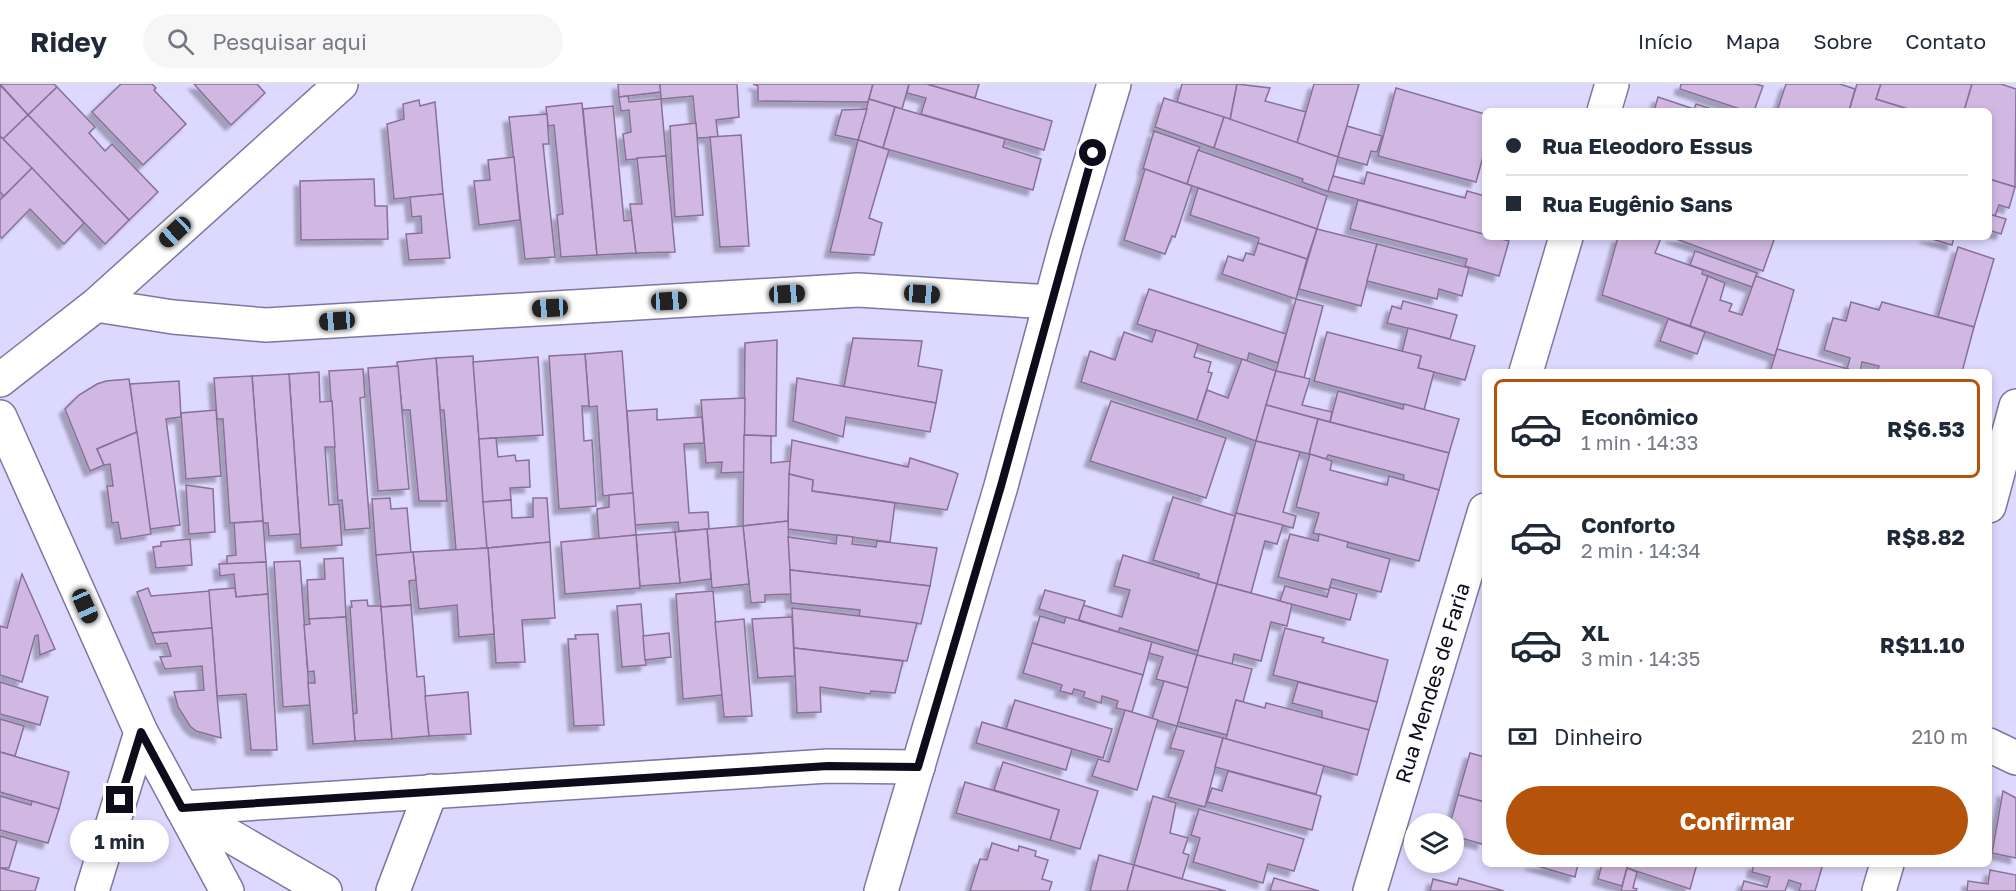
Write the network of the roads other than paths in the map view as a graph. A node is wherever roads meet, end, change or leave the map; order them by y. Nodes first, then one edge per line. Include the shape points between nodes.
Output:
1 (341, 84) edge
2 (1114, 84) edge
3 (1612, 84) edge
4 (1605, 108) edge
5 (1565, 240) edge
6 (1050, 302) junction
7 (96, 305) junction
8 (1527, 369) edge
9 (0, 380) edge
10 (2016, 406) edge
11 (0, 417) edge
12 (1992, 495) edge
13 (1482, 520) edge
14 (141, 732) junction
15 (1992, 746) edge
16 (2016, 758) edge
17 (918, 767) junction
18 (431, 791) junction
19 (182, 808) junction
20 (1886, 867) edge
21 (92, 891) edge
22 (227, 891) edge
23 (325, 891) edge
24 (393, 891) edge
25 (881, 891) edge
26 (1370, 891) edge
27 (1879, 891) edge

1 - 7 street
2 - 6 street
3 - 4 street
5 - 8 street
6 - 7 street via 858,290 266,325
6 - 17 street via 1001,486
7 - 9 street
10 - 12 street
11 - 14 street
13 - 26 street, Rua Mendes de Faria
14 - 19 street
14 - 21 street
15 - 16 street
17 - 18 street via 828,766
17 - 25 street
18 - 19 street
18 - 24 street
19 - 22 street
19 - 23 street
20 - 27 street

